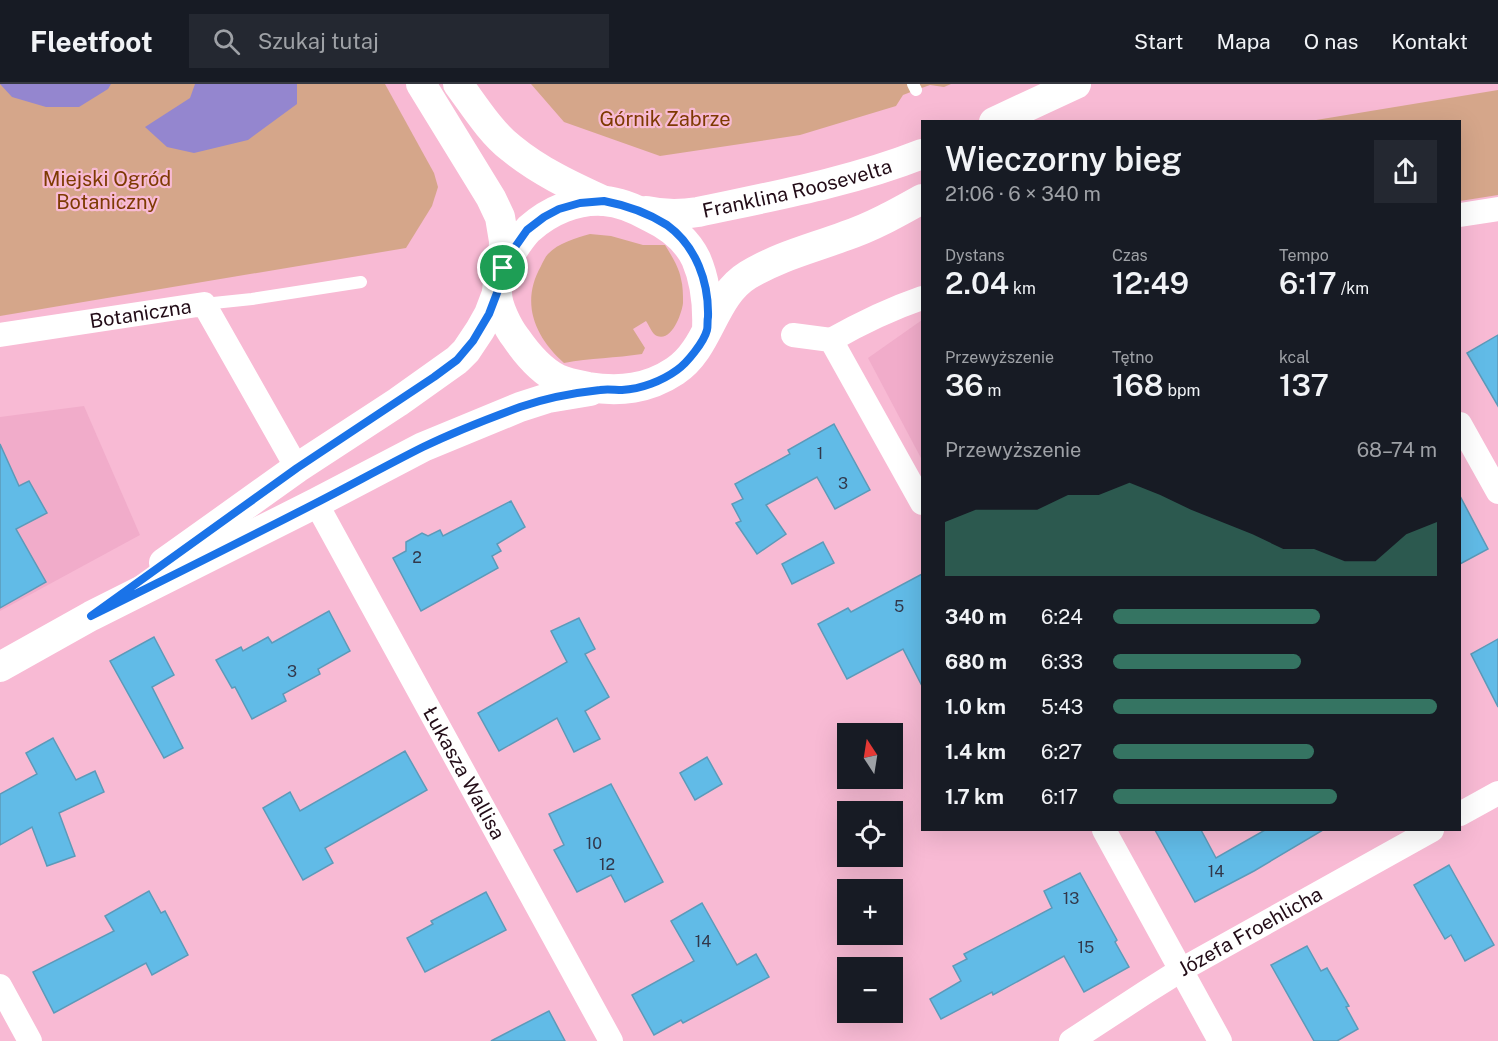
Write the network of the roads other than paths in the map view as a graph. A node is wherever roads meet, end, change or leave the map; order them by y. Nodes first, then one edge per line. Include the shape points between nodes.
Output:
1 (421, 84) edge
2 (458, 84) edge
3 (1076, 84) edge
4 (1098, 84) edge
5 (998, 120) edge
6 (1047, 120) edge
7 (921, 154) edge
8 (921, 200) edge
9 (604, 201) junction
10 (1498, 209) edge
11 (636, 210) junction
12 (1461, 215) edge
13 (500, 280) junction
14 (361, 282) dead end
15 (921, 298) edge
16 (204, 304) junction
17 (707, 330) junction
18 (0, 335) edge
19 (792, 335) dead end
20 (831, 340) junction
21 (603, 389) junction
22 (1461, 426) edge
23 (297, 468) junction
24 (1498, 492) edge
25 (921, 501) edge
26 (316, 503) junction
27 (91, 616) junction
28 (0, 667) edge
29 (1498, 793) edge
30 (1461, 813) edge
31 (1105, 831) edge
32 (1430, 831) edge
33 (1181, 970) junction
34 (0, 986) edge
35 (30, 1041) edge
36 (611, 1041) edge
37 (1071, 1041) edge
38 (1220, 1041) edge

1 - 13 street via 500,217 504,241
2 - 9 street via 509,147 558,180
3 - 5 street
4 - 6 street
7 - 11 street, Franklina Roosevelta via 844,179 698,212 663,214
8 - 17 street via 847,236 774,261 745,277 729,291
9 - 11 street
9 - 13 street via 580,203 544,217 527,230 513,250
10 - 12 street
11 - 17 street via 667,225 696,257 708,308
13 - 21 street via 503,316 541,368 558,379
13 - 23 street via 489,314 457,360
14 - 16 lane
15 - 20 street via 892,308
16 - 18 street, Botaniczna
16 - 23 street, Botaniczna
17 - 21 street via 688,360 660,380 623,390
19 - 20 street
20 - 25 street
21 - 26 street via 520,407 423,447
22 - 24 street
23 - 27 street
26 - 27 street
26 - 36 street, Łukasza Wallisa
27 - 28 street
29 - 30 street
31 - 33 street
32 - 33 street, Józefa Froehlicha
33 - 37 street, Józefa Froehlicha
33 - 38 street
34 - 35 street

